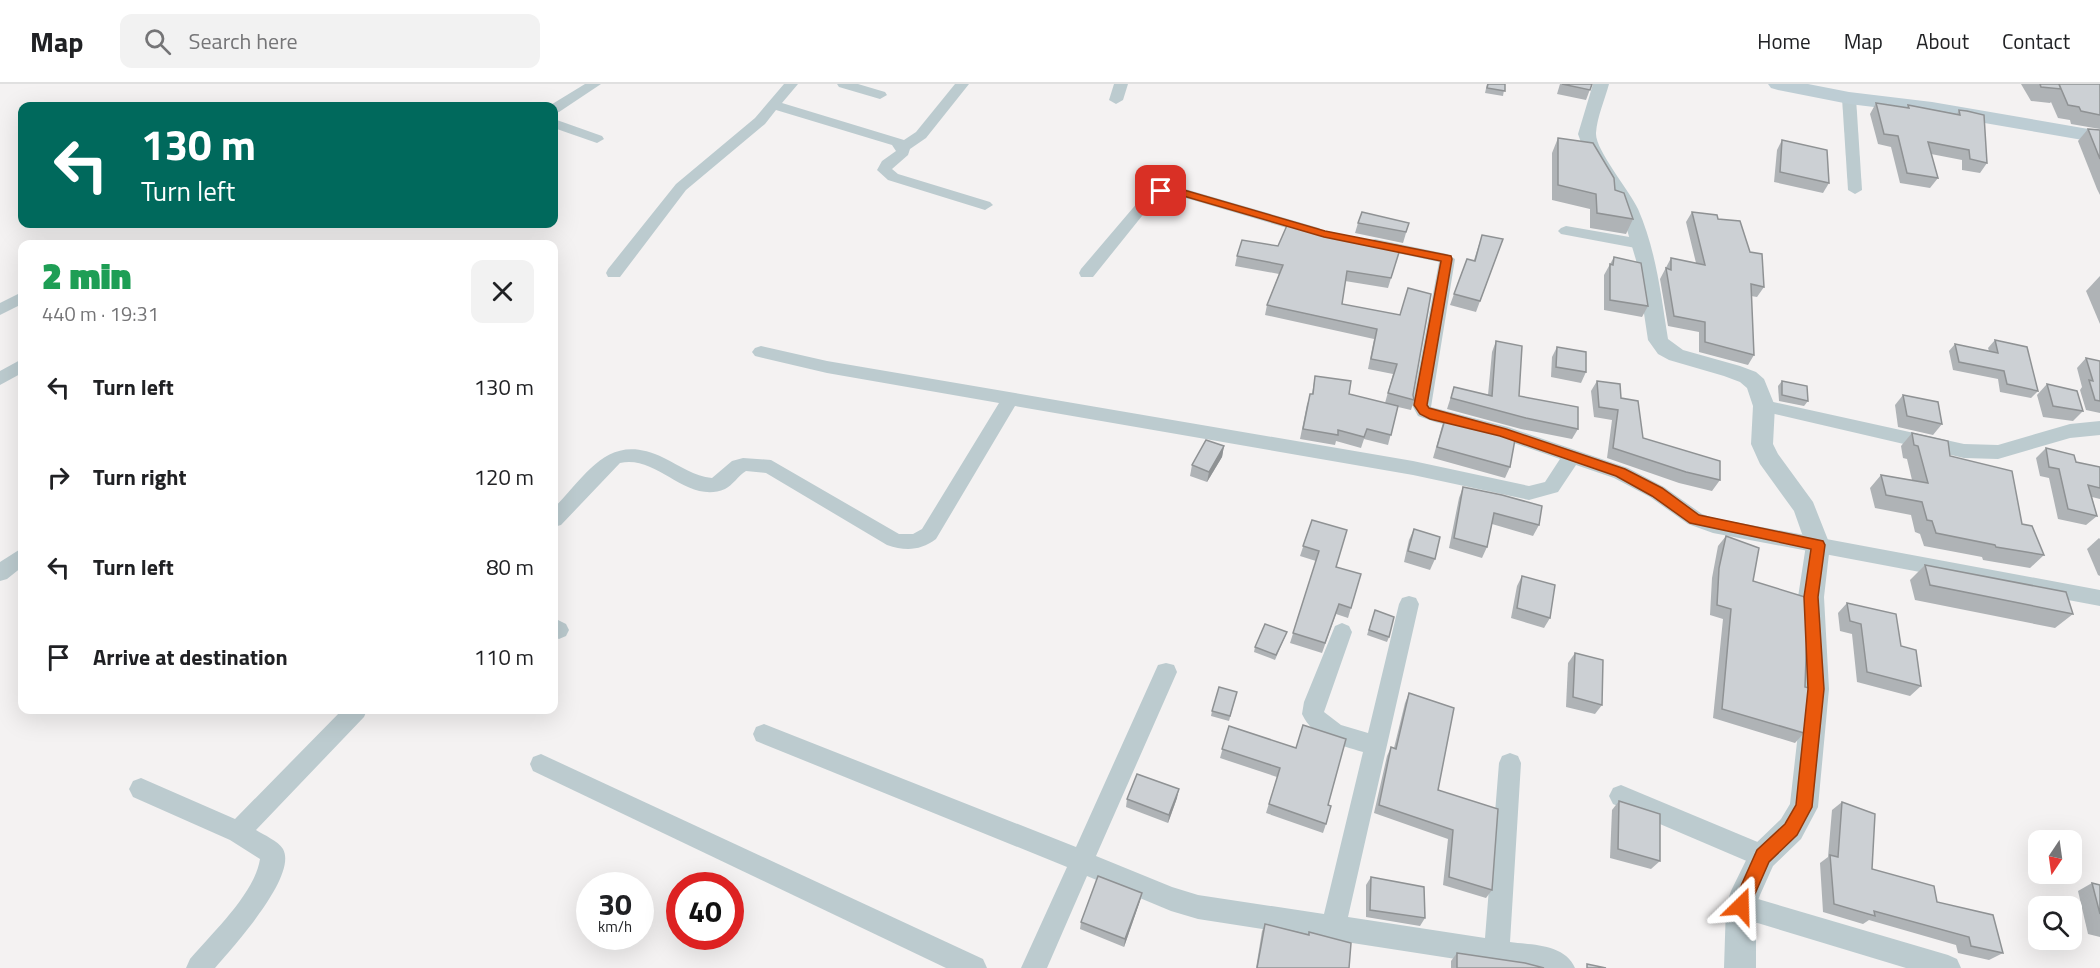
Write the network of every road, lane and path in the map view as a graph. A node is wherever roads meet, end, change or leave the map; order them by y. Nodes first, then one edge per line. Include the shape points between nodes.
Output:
1 (594, 84) edge
2 (844, 84) edge
3 (962, 84) edge
4 (1121, 84) edge
5 (1601, 84) edge
6 (1778, 84) edge
7 (784, 86) edge
8 (880, 95) dead end
9 (1849, 98) junction
10 (1116, 100) dead end
11 (773, 105) junction
12 (558, 106) edge
13 (558, 125) edge
14 (2100, 137) edge
15 (597, 140) dead end
16 (903, 147) junction
17 (1855, 190) dead end
18 (985, 205) dead end
19 (1566, 231) dead end
20 (1324, 234) edge
21 (1358, 240) edge
22 (1641, 244) junction
23 (614, 273) dead end
24 (1087, 273) dead end
25 (18, 299) edge
26 (0, 310) edge
27 (761, 352) dead end
28 (18, 368) edge
29 (0, 379) edge
30 (1011, 398) junction
31 (1764, 406) junction
32 (2100, 428) edge
33 (1571, 456) junction
34 (558, 516) edge
35 (1818, 545) junction
36 (18, 559) edge
37 (0, 573) edge
38 (2100, 597) edge
39 (1408, 604) dead end
40 (1342, 632) dead end
41 (1166, 672) dead end
42 (352, 714) edge
43 (764, 734) dead end
44 (1376, 745) junction
45 (1510, 763) dead end
46 (542, 764) dead end
47 (141, 789) dead end
48 (1621, 796) dead end
49 (238, 832) junction
50 (1763, 856) junction
51 (1081, 861) junction
52 (1741, 906) junction
53 (1333, 927) junction
54 (1497, 952) junction
55 (199, 968) edge
56 (974, 968) edge
57 (1034, 968) edge
58 (1562, 968) edge
59 (1740, 968) edge
60 (1948, 968) edge

1 - 12 street
2 - 8 street
3 - 16 street via 921,135
4 - 10 street
5 - 22 street via 1587,134 1628,207
6 - 9 main road
7 - 11 street
9 - 14 main road
9 - 17 street
11 - 16 street via 880,136
11 - 23 street via 744,136 681,188
13 - 15 street
16 - 18 street via 903,152 884,171
19 - 22 street
20 - 24 street via 1180,192 1161,191 1145,203
21 - 33 street via 1447,259 1421,405 1424,411
22 - 31 street via 1658,340 1676,356 1748,377 1756,384
25 - 26 street
27 - 30 street
28 - 29 street
30 - 33 street via 1413,468 1529,493 1544,493 1552,488
30 - 34 street via 929,534 920,542 894,540 771,467 753,463 739,466 716,485 701,483 638,454 625,453 614,458
31 - 32 street via 1964,451 1998,452 2070,431
31 - 35 street via 1762,444 1805,508
33 - 35 street via 1641,482 1695,519
35 - 38 street
35 - 50 street via 1811,597 1816,689 1804,807 1791,829
36 - 37 street
39 - 44 street
40 - 44 street via 1313,714 1320,726
41 - 51 street
42 - 49 street
43 - 51 street
44 - 53 street
45 - 54 street
46 - 56 street
47 - 49 street
48 - 50 street
49 - 55 street via 273,855 270,876
50 - 52 street
51 - 53 street via 1198,907
51 - 57 street
52 - 59 street
52 - 60 street
53 - 54 street
54 - 58 street via 1551,961

